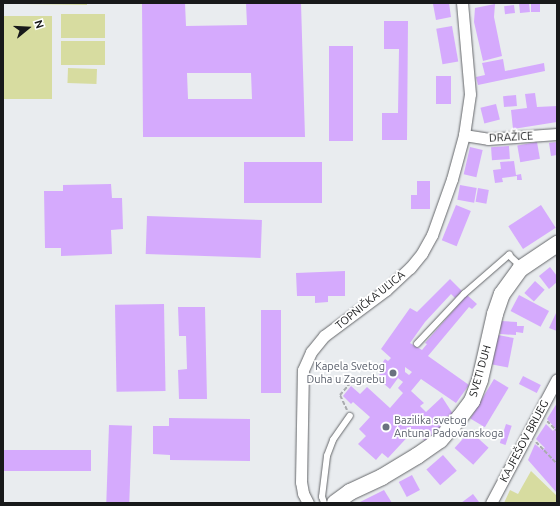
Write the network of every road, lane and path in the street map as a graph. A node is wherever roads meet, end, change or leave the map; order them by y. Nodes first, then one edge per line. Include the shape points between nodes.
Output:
1 (462, 3) edge
2 (557, 134) edge
3 (464, 135) junction
4 (557, 244) edge
5 (522, 267) junction
6 (417, 344) dead end
7 (557, 379) edge
8 (354, 380) dead end
9 (350, 416) joint
10 (543, 417) dead end
11 (557, 431) edge
12 (532, 438) dead end
13 (557, 464) edge
14 (308, 503) edge
15 (324, 503) edge
16 (335, 503) edge
17 (491, 503) edge

1 - 3 street, TOPNIČKA ULICA via 470,94
2 - 3 street, DRAŽICE via 488,139
3 - 14 street, TOPNIČKA ULICA via 441,213 422,253 386,290 324,336 311,352 303,370 301,482
4 - 5 main road, SVETI DUH
5 - 6 lane via 509,255 464,294
5 - 16 main road, SVETI DUH via 502,294 480,380 472,401 460,417 440,440 417,456 350,492
7 - 17 street, KAJFEŠOV BRIJEG
8 - 9 path via 340,395
9 - 15 lane via 333,440 327,456 322,498
10 - 11 path
12 - 13 path

